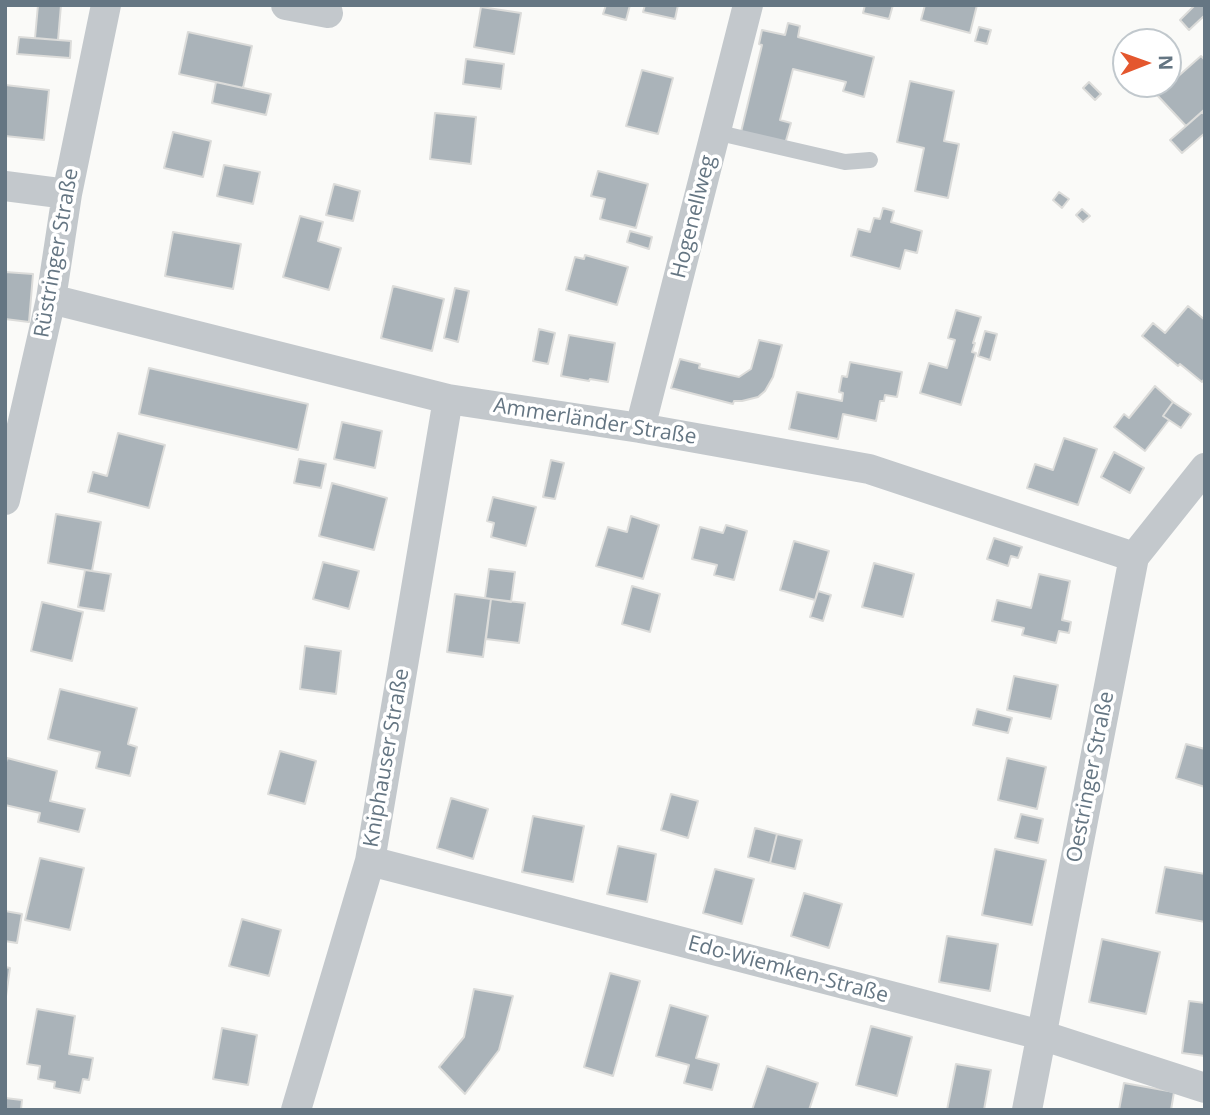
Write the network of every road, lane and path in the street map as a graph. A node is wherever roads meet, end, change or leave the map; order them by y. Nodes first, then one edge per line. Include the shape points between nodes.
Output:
1 (106, 5) edge
2 (286, 5) edge
3 (748, 5) edge
4 (328, 13) dead end
5 (715, 132) junction
6 (870, 160) dead end
7 (5, 186) edge
8 (67, 194) junction
9 (51, 299) junction
10 (448, 399) junction
11 (640, 428) junction
12 (1205, 468) edge
13 (5, 500) edge
14 (1134, 557) junction
15 (370, 861) junction
16 (1041, 1035) junction
17 (1205, 1088) edge
18 (296, 1110) edge
19 (1027, 1110) edge

1 - 8 street, Rüstringer Straße
2 - 4 street
3 - 5 street, Hogenellweg
5 - 6 lane via 845,162
5 - 11 street, Hogenellweg
7 - 8 street
8 - 9 street, Rüstringer Straße
9 - 10 street, Ammerländer Straße
9 - 13 street, Rüstringer Straße
10 - 11 street, Ammerländer Straße
10 - 15 street, Kniphauser Straße
11 - 14 street, Ammerländer Straße via 869,469
12 - 14 street, Oestringer Straße
14 - 16 street, Oestringer Straße
15 - 16 street, Edo-Wiemken-Straße
15 - 18 street, Kniphauser Straße
16 - 17 street, Edo-Wiemken-Straße
16 - 19 street, Oestringer Straße

